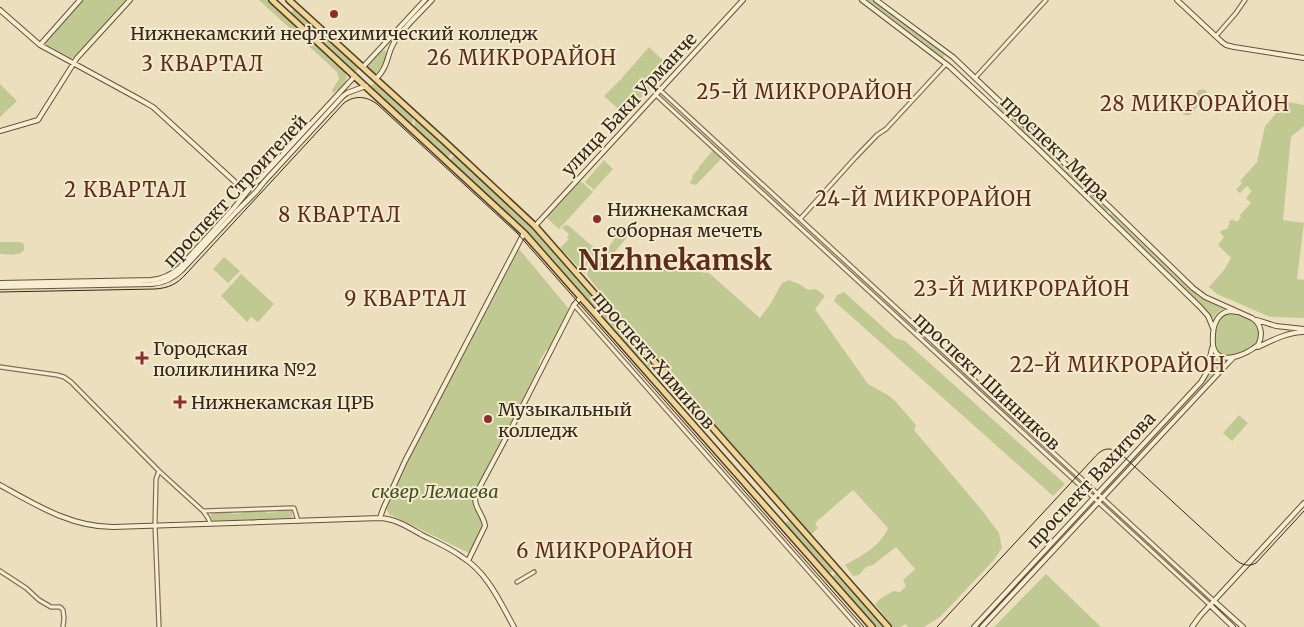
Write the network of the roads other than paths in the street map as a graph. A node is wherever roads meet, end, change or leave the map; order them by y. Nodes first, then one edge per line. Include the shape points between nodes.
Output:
1 (80, 0) edge
2 (130, 0) edge
3 (272, 0) edge
4 (289, 0) edge
5 (425, 0) edge
6 (432, 0) edge
7 (743, 0) edge
8 (862, 0) edge
9 (876, 0) edge
10 (1046, 0) edge
11 (1177, 0) edge
12 (1245, 0) edge
13 (297, 8) junction
14 (0, 10) edge
15 (289, 16) junction
16 (1216, 36) junction
17 (389, 38) junction
18 (394, 42) junction
19 (40, 45) junction
20 (379, 49) junction
21 (953, 57) junction
22 (389, 58) junction
23 (1304, 58) edge
24 (74, 63) junction
25 (946, 64) junction
26 (363, 67) junction
27 (383, 71) junction
28 (355, 76) junction
29 (975, 78) junction
30 (376, 79) junction
31 (382, 85) junction
32 (366, 86) junction
33 (660, 90) junction
34 (656, 95) junction
35 (997, 98) junction
36 (990, 105) junction
37 (0, 131) edge
38 (461, 157) junction
39 (451, 165) junction
40 (251, 187) junction
41 (246, 192) junction
42 (256, 192) junction
43 (239, 200) junction
44 (244, 204) junction
45 (1112, 209) junction
46 (1106, 215) junction
47 (800, 219) junction
48 (535, 226) junction
49 (524, 233) junction
50 (0, 283) edge
51 (0, 287) edge
52 (581, 297) junction
53 (574, 305) junction
54 (1237, 312) junction
55 (1252, 318) junction
56 (1213, 330) junction
57 (1304, 330) edge
58 (1212, 343) junction
59 (1254, 348) junction
60 (1236, 357) junction
61 (655, 363) junction
62 (0, 367) edge
63 (646, 370) junction
64 (1054, 453) junction
65 (1050, 458) junction
66 (159, 471) junction
67 (0, 485) edge
68 (1098, 493) junction
69 (1094, 498) junction
70 (1102, 498) junction
71 (1098, 502) junction
72 (1304, 503) edge
73 (203, 511) junction
74 (380, 518) junction
75 (298, 521) junction
76 (794, 521) junction
77 (210, 523) junction
78 (155, 525) junction
79 (784, 528) junction
80 (1143, 535) junction
81 (1139, 540) junction
82 (468, 561) junction
83 (832, 564) junction
84 (0, 571) edge
85 (534, 572) dead end
86 (825, 573) junction
87 (516, 582) dead end
88 (1214, 600) junction
89 (1210, 606) junction
90 (1220, 606) junction
91 (1216, 612) junction
92 (63, 627) edge
93 (159, 627) edge
94 (514, 627) edge
95 (858, 627) edge
96 (872, 627) edge
97 (888, 627) edge
98 (974, 627) edge
99 (982, 627) edge
100 (1192, 627) edge
101 (1233, 627) edge
102 (1243, 627) edge

1 - 19 main road
2 - 24 main road
3 - 15 main road, проспект Химиков
4 - 13 main road, проспект Химиков
5 - 17 main road, проспект Строителей
6 - 18 main road, проспект Строителей
7 - 33 main road, улица Баки Урманче
8 - 25 main road, проспект Мира
9 - 21 main road, проспект Мира
10 - 29 street
11 - 16 main road
12 - 16 street
13 - 15 main road via 290,9
13 - 26 main road, проспект Химиков
14 - 19 main road
15 - 28 main road, проспект Химиков
16 - 23 main road via 1229,46
17 - 18 main road
17 - 20 main road, проспект Строителей
18 - 22 main road, проспект Строителей
19 - 24 main road
20 - 22 main road via 386,48
20 - 26 main road, проспект Строителей
21 - 25 main road via 948,57
21 - 29 main road, проспект Мира
22 - 27 main road, проспект Строителей
24 - 37 main road via 38,120
24 - 41 main road via 152,107
25 - 36 main road, проспект Мира
25 - 47 street
26 - 28 main road, проспект Строителей
26 - 30 main road, проспект Химиков
27 - 30 main road, проспект Строителей
27 - 31 main road
28 - 32 main road, проспект Химиков
28 - 40 main road, проспект Строителей
29 - 35 main road, проспект Мира
30 - 31 main road, проспект Химиков
30 - 32 main road, проспект Строителей
31 - 38 main road, проспект Химиков
32 - 39 main road, проспект Химиков
32 - 42 main road, проспект Строителей via 343,96
33 - 34 main road, улица Баки Урманче
33 - 47 street, проспект Шинников
34 - 48 main road, улица Баки Урманче
34 - 65 street, проспект Шинников
35 - 36 main road via 996,105
35 - 45 main road, проспект Мира
36 - 46 main road, проспект Мира
38 - 39 main road via 451,156
38 - 48 main road, проспект Химиков
39 - 49 main road, проспект Химиков
40 - 41 main road, проспект Строителей
40 - 42 main road via 256,186
41 - 43 main road, проспект Строителей
42 - 44 main road, проспект Строителей
43 - 44 main road
43 - 50 main road, проспект Строителей via 179,268 166,277
44 - 51 main road, проспект Строителей via 177,275 162,282
45 - 46 main road
45 - 54 main road, проспект Мира via 1199,293
46 - 56 main road, проспект Мира via 1200,307 1208,316
47 - 64 street, проспект Шинников
48 - 61 main road, проспект Химиков
49 - 52 main road, проспект Химиков
49 - 74 main road via 405,461
52 - 53 main road
52 - 63 main road, проспект Химиков
53 - 82 main road via 476,494 475,503 486,524
53 - 95 street
54 - 55 main road, проспект Мира
54 - 56 main road via 1221,314
55 - 57 main road, проспект Мира
55 - 59 main road via 1259,323 1261,333 1260,342
56 - 58 main road
57 - 59 main road
58 - 60 main road via 1219,355
58 - 68 main road, проспект Вахитова via 1208,368 1201,382
59 - 60 main road
60 - 70 main road, проспект Вахитова
61 - 63 main road via 655,373
61 - 76 main road, проспект Химиков
62 - 66 street via 64,377
63 - 79 main road, проспект Химиков
64 - 65 street
64 - 68 street, проспект Шинников
65 - 69 street, проспект Шинников
66 - 73 street
66 - 78 street
67 - 78 main road via 76,522 109,527
68 - 69 main road, проспект Вахитова
68 - 70 street, проспект Шинников
69 - 71 street, проспект Шинников
69 - 98 main road, проспект Вахитова
70 - 71 main road, проспект Вахитова
70 - 80 street, проспект Шинников
71 - 81 street, проспект Шинников
71 - 99 main road, проспект Вахитова
72 - 88 main road
73 - 75 street via 294,508
73 - 77 street
74 - 75 main road
74 - 82 main road via 398,522
75 - 77 main road
76 - 79 main road via 785,520
76 - 83 main road, проспект Химиков
77 - 78 main road
78 - 93 street
79 - 86 main road, проспект Химиков
80 - 81 street
80 - 88 street, проспект Шинников
81 - 89 street, проспект Шинников
82 - 94 main road via 493,589
83 - 86 main road via 833,573
83 - 97 main road, проспект Химиков
84 - 92 street via 39,600 51,607 60,607 63,610
85 - 87 street
86 - 96 main road, проспект Химиков
88 - 89 main road
88 - 90 main road, проспект Шинников
89 - 91 main road, проспект Шинников
89 - 100 main road
90 - 91 main road
90 - 102 main road, проспект Шинников
91 - 101 main road, проспект Шинников

